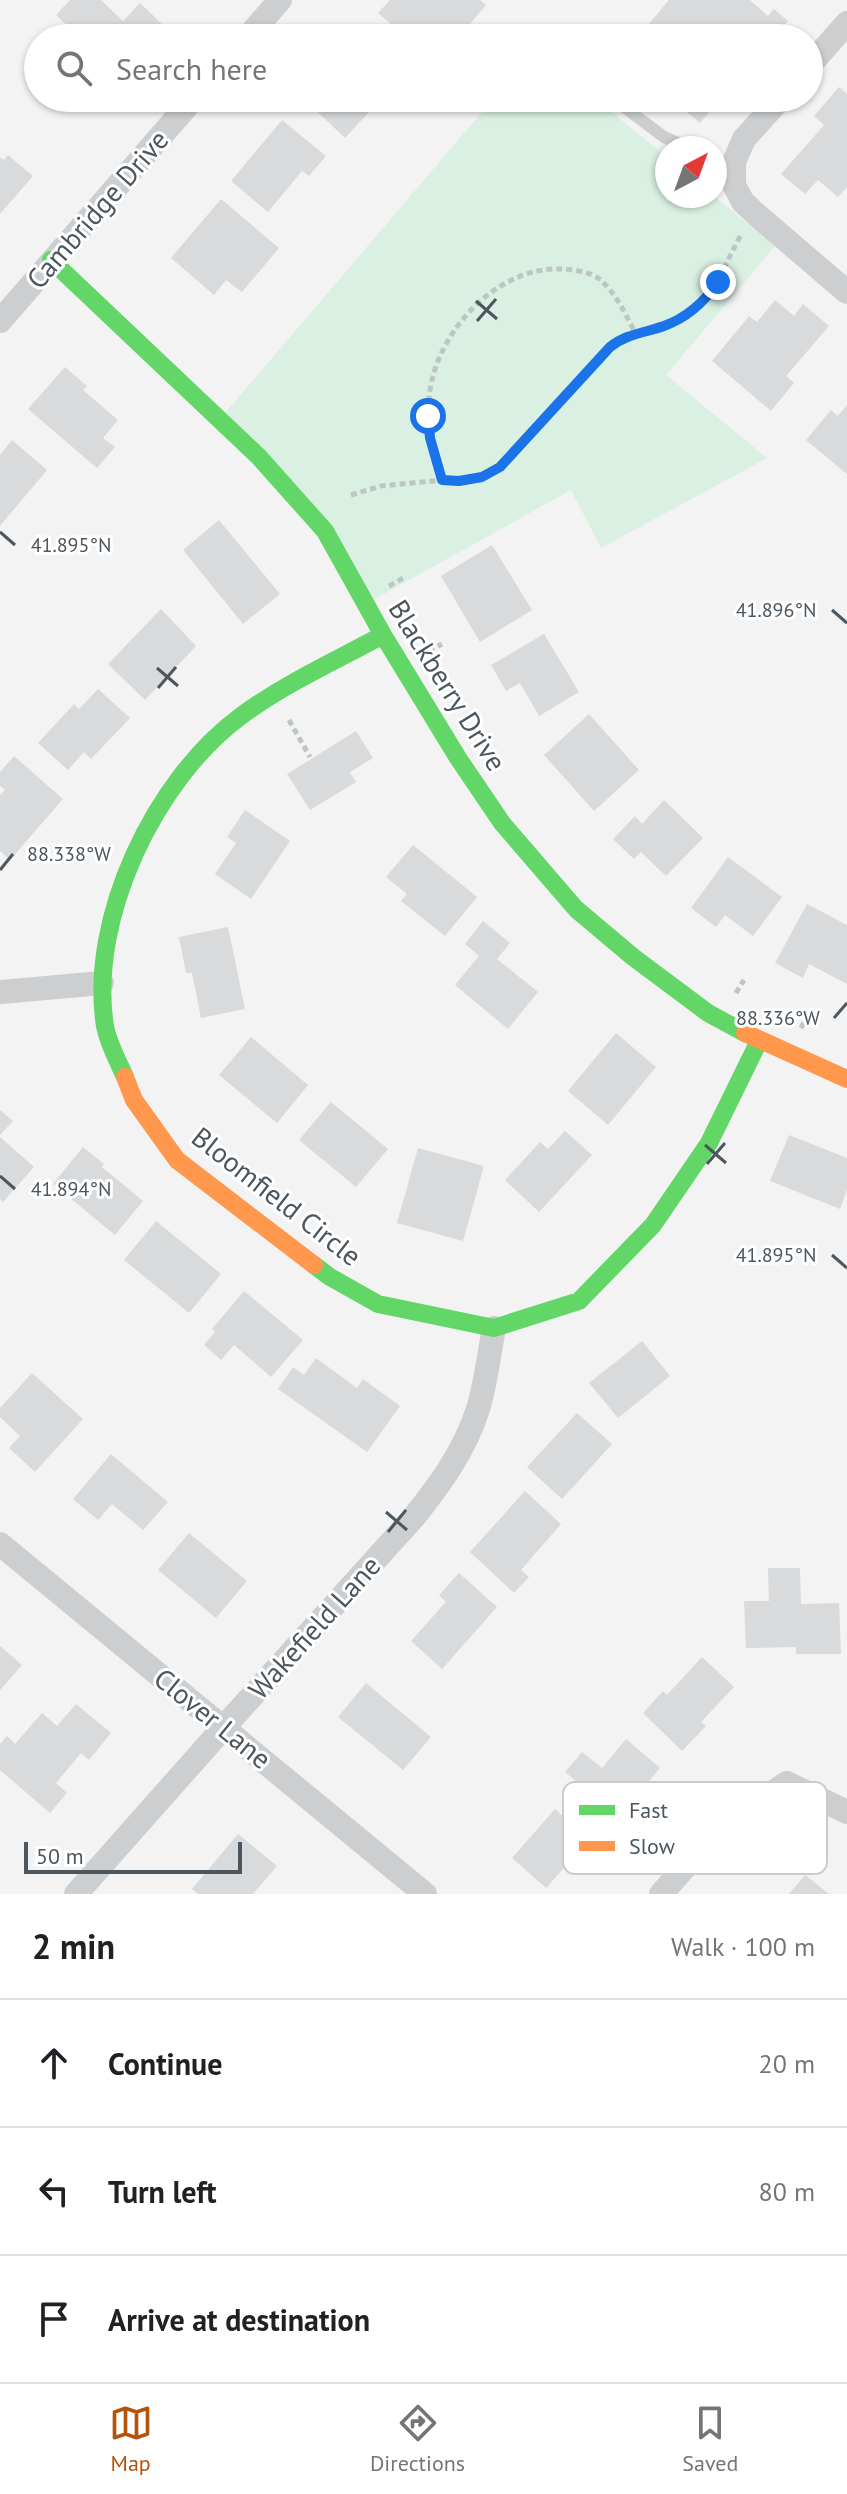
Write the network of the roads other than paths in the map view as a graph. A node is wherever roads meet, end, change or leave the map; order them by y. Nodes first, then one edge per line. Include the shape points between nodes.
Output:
1 (278, 1) edge
2 (847, 23) edge
3 (259, 24) edge
4 (823, 50) edge
5 (182, 112) edge
6 (631, 112) edge
7 (768, 112) edge
8 (663, 136) edge
9 (51, 260) junction
10 (847, 292) edge
11 (0, 321) edge
12 (383, 635) junction
13 (102, 983) junction
14 (1, 992) edge
15 (759, 1041) junction
16 (847, 1079) edge
17 (494, 1328) junction
18 (0, 1544) edge
19 (224, 1727) junction
20 (827, 1802) edge
21 (847, 1812) edge
22 (679, 1874) edge
23 (76, 1894) edge
24 (425, 1894) edge
25 (661, 1894) edge

1 - 3 street
2 - 4 street
5 - 9 street, Cambridge Drive
6 - 8 lane
7 - 10 street via 730,161 734,185 743,202
9 - 11 street, Cambridge Drive
9 - 12 street, Blackberry Drive via 259,457 325,531
12 - 13 street, Bloomfield Circle via 241,716 178,778 124,881 110,925
12 - 15 street, Blackberry Drive via 502,823 576,909 708,1013
13 - 14 street
13 - 17 street, Bloomfield Circle via 105,1028 134,1100 177,1160 330,1277 378,1304
15 - 16 street, Blackberry Drive
15 - 17 street, Bloomfield Circle via 709,1143 653,1225 579,1301
17 - 19 street, Wakefield Lane via 479,1407 463,1448 441,1483
18 - 19 street, Clover Lane
19 - 23 street, Wakefield Lane
19 - 24 street, Clover Lane
20 - 21 street
22 - 25 street

